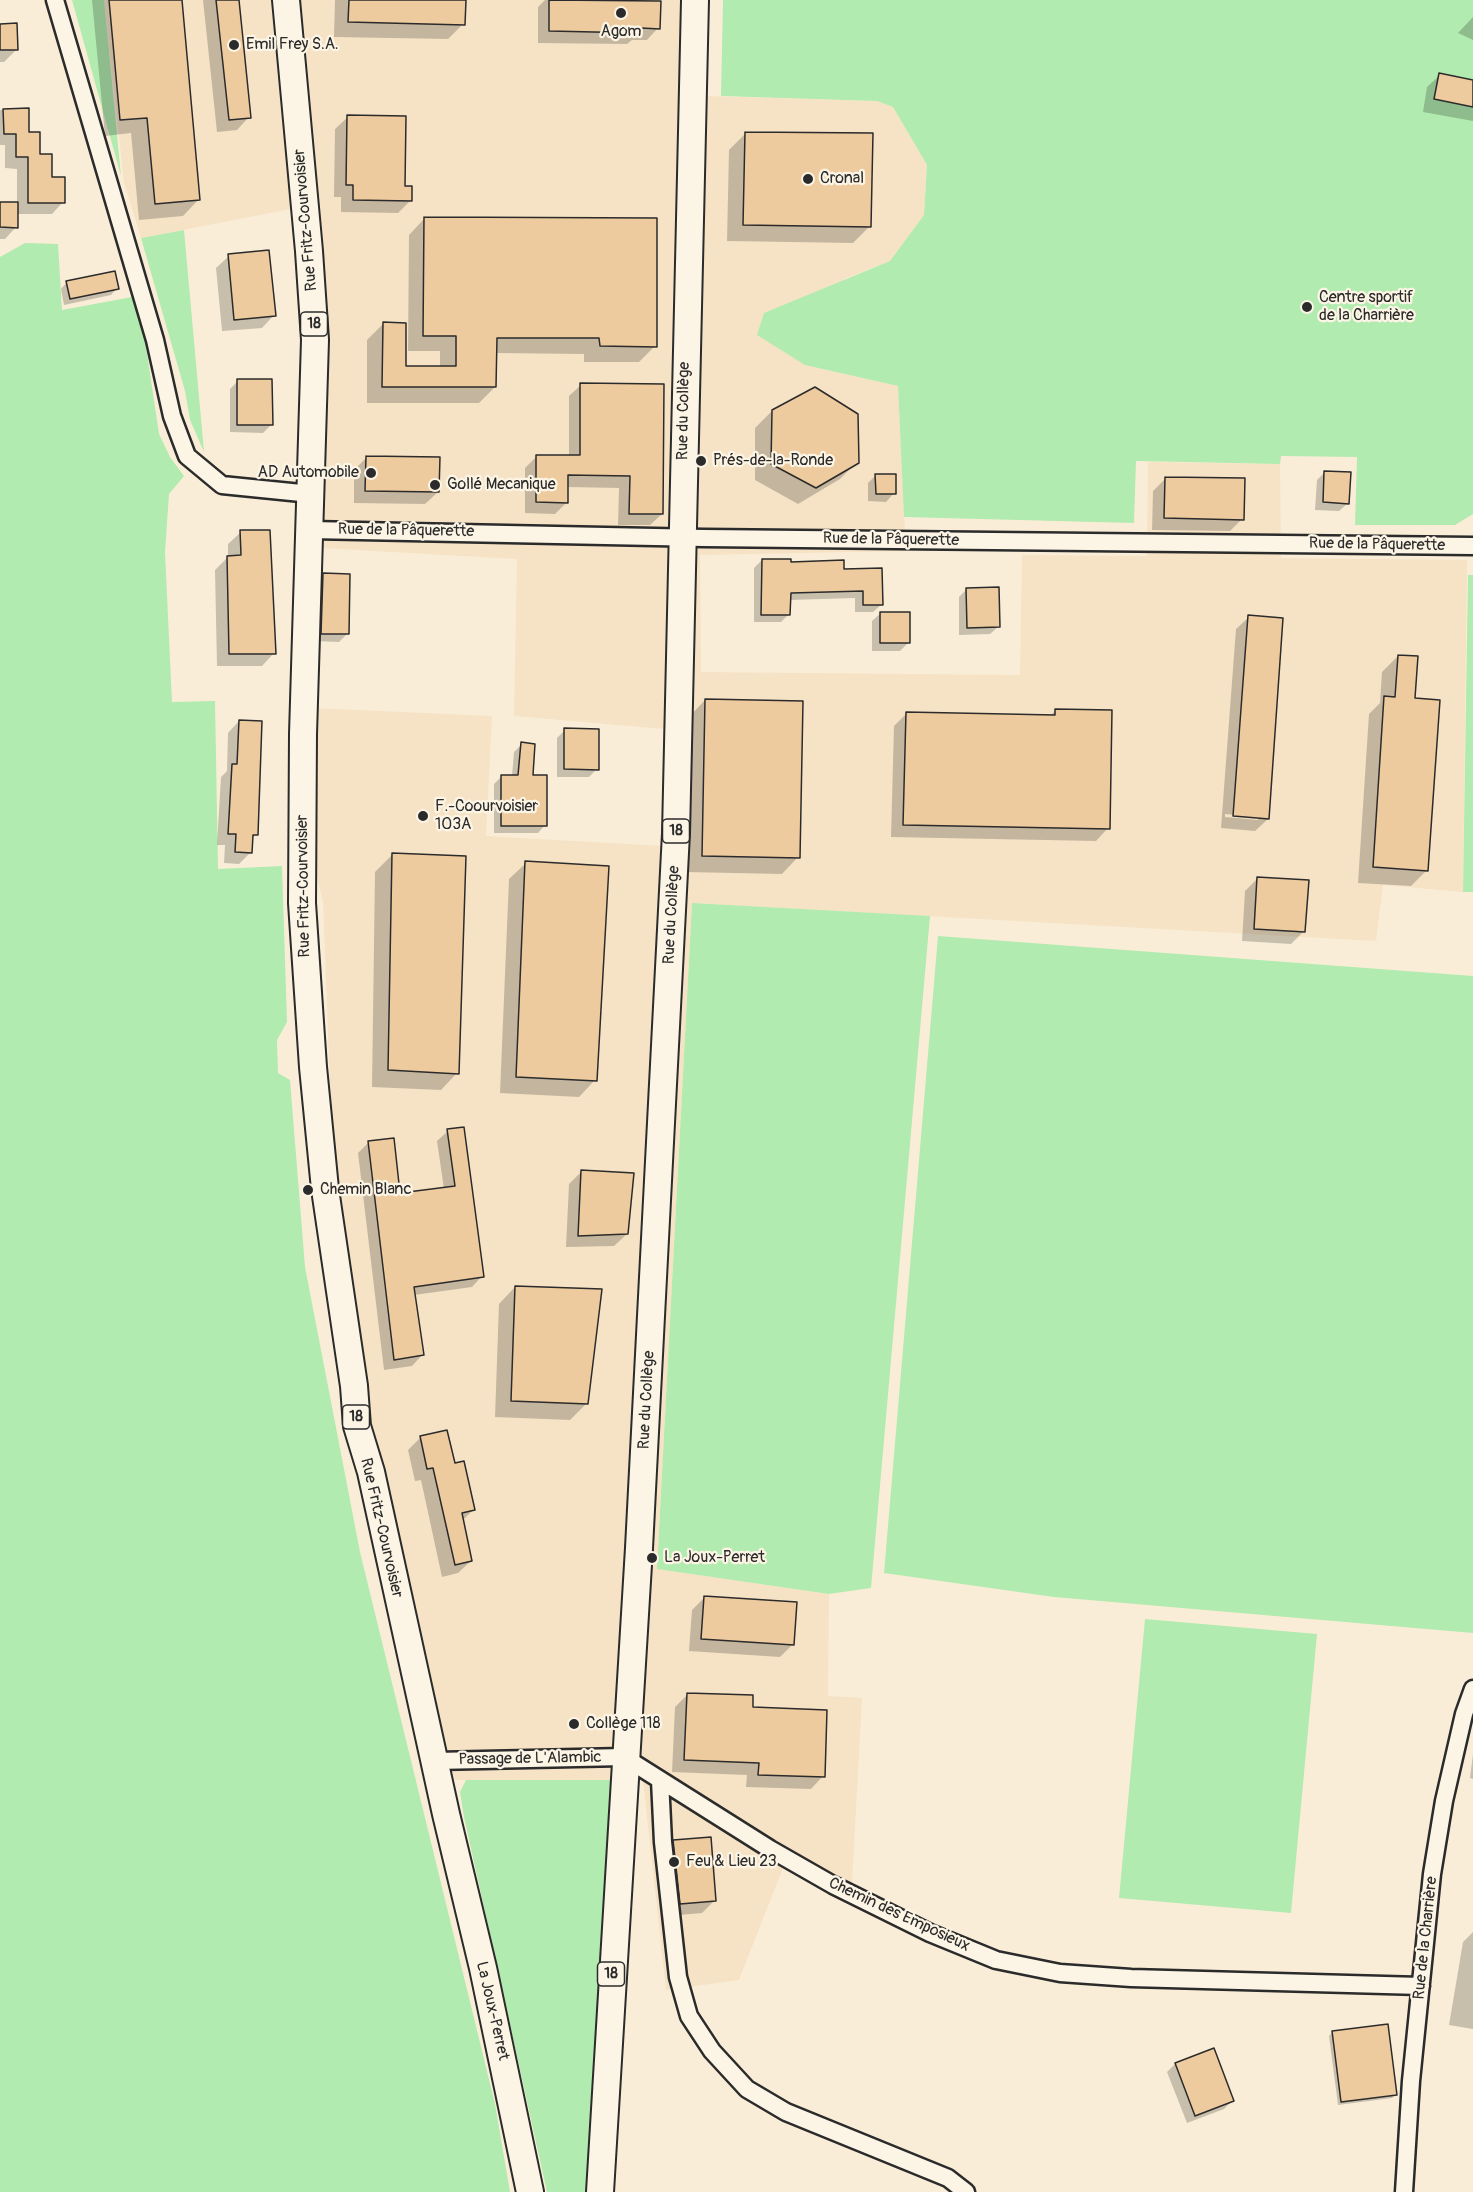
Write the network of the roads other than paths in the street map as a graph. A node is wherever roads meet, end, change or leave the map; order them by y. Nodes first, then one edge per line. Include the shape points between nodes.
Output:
1 (55, 0) edge
2 (286, 0) edge
3 (695, 0) edge
4 (311, 494) junction
5 (310, 530) junction
6 (682, 538) junction
7 (1473, 546) edge
8 (1473, 1689) edge
9 (624, 1756) junction
10 (435, 1761) junction
11 (660, 1780) junction
12 (1421, 1986) junction
13 (530, 2192) edge
14 (600, 2192) edge
15 (966, 2192) edge
16 (1404, 2192) edge

1 - 4 street via 155,340 172,416 187,456 222,485
2 - 4 main road, Rue Fritz-Courvoisier / 18 via 315,340
3 - 6 main road, Rue du Collège / 18
4 - 5 main road, Rue Fritz-Courvoisier / 18
5 - 6 street, Rue de la Pâquerette
5 - 10 main road, Rue Fritz-Courvoisier / 18 via 302,903 313,1067 357,1426 371,1472
6 - 7 street, Rue de la Pâquerette
6 - 9 main road, Rue du Collège / 18 via 676,833 639,1548
8 - 12 street, Rue de la Charrière via 1444,1801
9 - 10 street, Passage de L'Alambic
9 - 11 street, Chemin des Emposieux
9 - 14 main road, 18
10 - 13 main road, La Joux-Perret / 18
11 - 12 street, Chemin des Emposieux via 770,1849 877,1908 996,1960 1060,1973 1131,1978
11 - 15 street via 678,1977 689,2016 712,2052 747,2090 786,2112 948,2178
12 - 16 street, Rue de la Charrière

